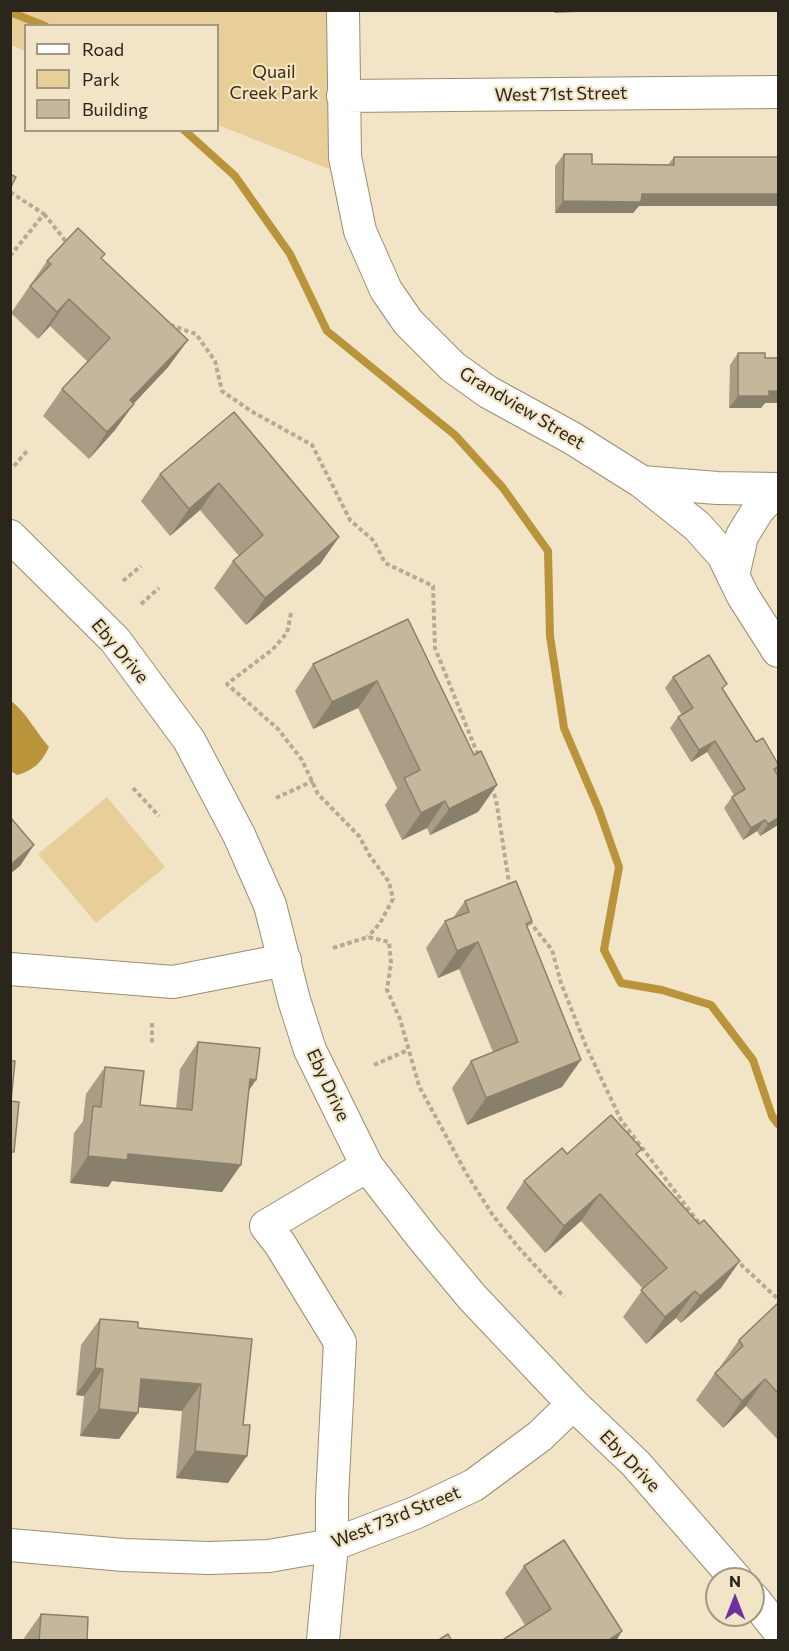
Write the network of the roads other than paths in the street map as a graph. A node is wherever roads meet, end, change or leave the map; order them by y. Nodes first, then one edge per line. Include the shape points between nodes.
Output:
1 (343, 10) edge
2 (778, 92) edge
3 (343, 96) junction
4 (642, 482) junction
5 (778, 489) edge
6 (10, 536) edge
7 (733, 576) junction
8 (778, 651) edge
9 (285, 960) junction
10 (10, 969) edge
11 (367, 1166) junction
12 (573, 1404) junction
13 (10, 1545) edge
14 (332, 1545) junction
15 (726, 1567) edge
16 (765, 1613) edge
17 (778, 1630) edge
18 (323, 1641) edge

1 - 3 street, Grandview Street
2 - 3 street, West 71st Street
3 - 4 street, Grandview Street via 345,157 360,231 386,290 408,322 453,367 488,392
4 - 5 street
4 - 7 street, Grandview Street via 698,526 723,555
5 - 7 street via 758,510 742,536
6 - 9 street, Eby Drive via 115,640 189,740 266,895
7 - 8 street, Grandview Street
9 - 10 street via 173,982
9 - 11 street, Eby Drive via 310,1050
11 - 12 street, Eby Drive via 472,1297
11 - 14 street via 266,1226 340,1342
12 - 14 street, West 73rd Street via 540,1436 474,1485
12 - 15 street, Eby Drive via 636,1464
13 - 14 street, West 73rd Street via 208,1558 268,1556
14 - 18 street
16 - 17 street

